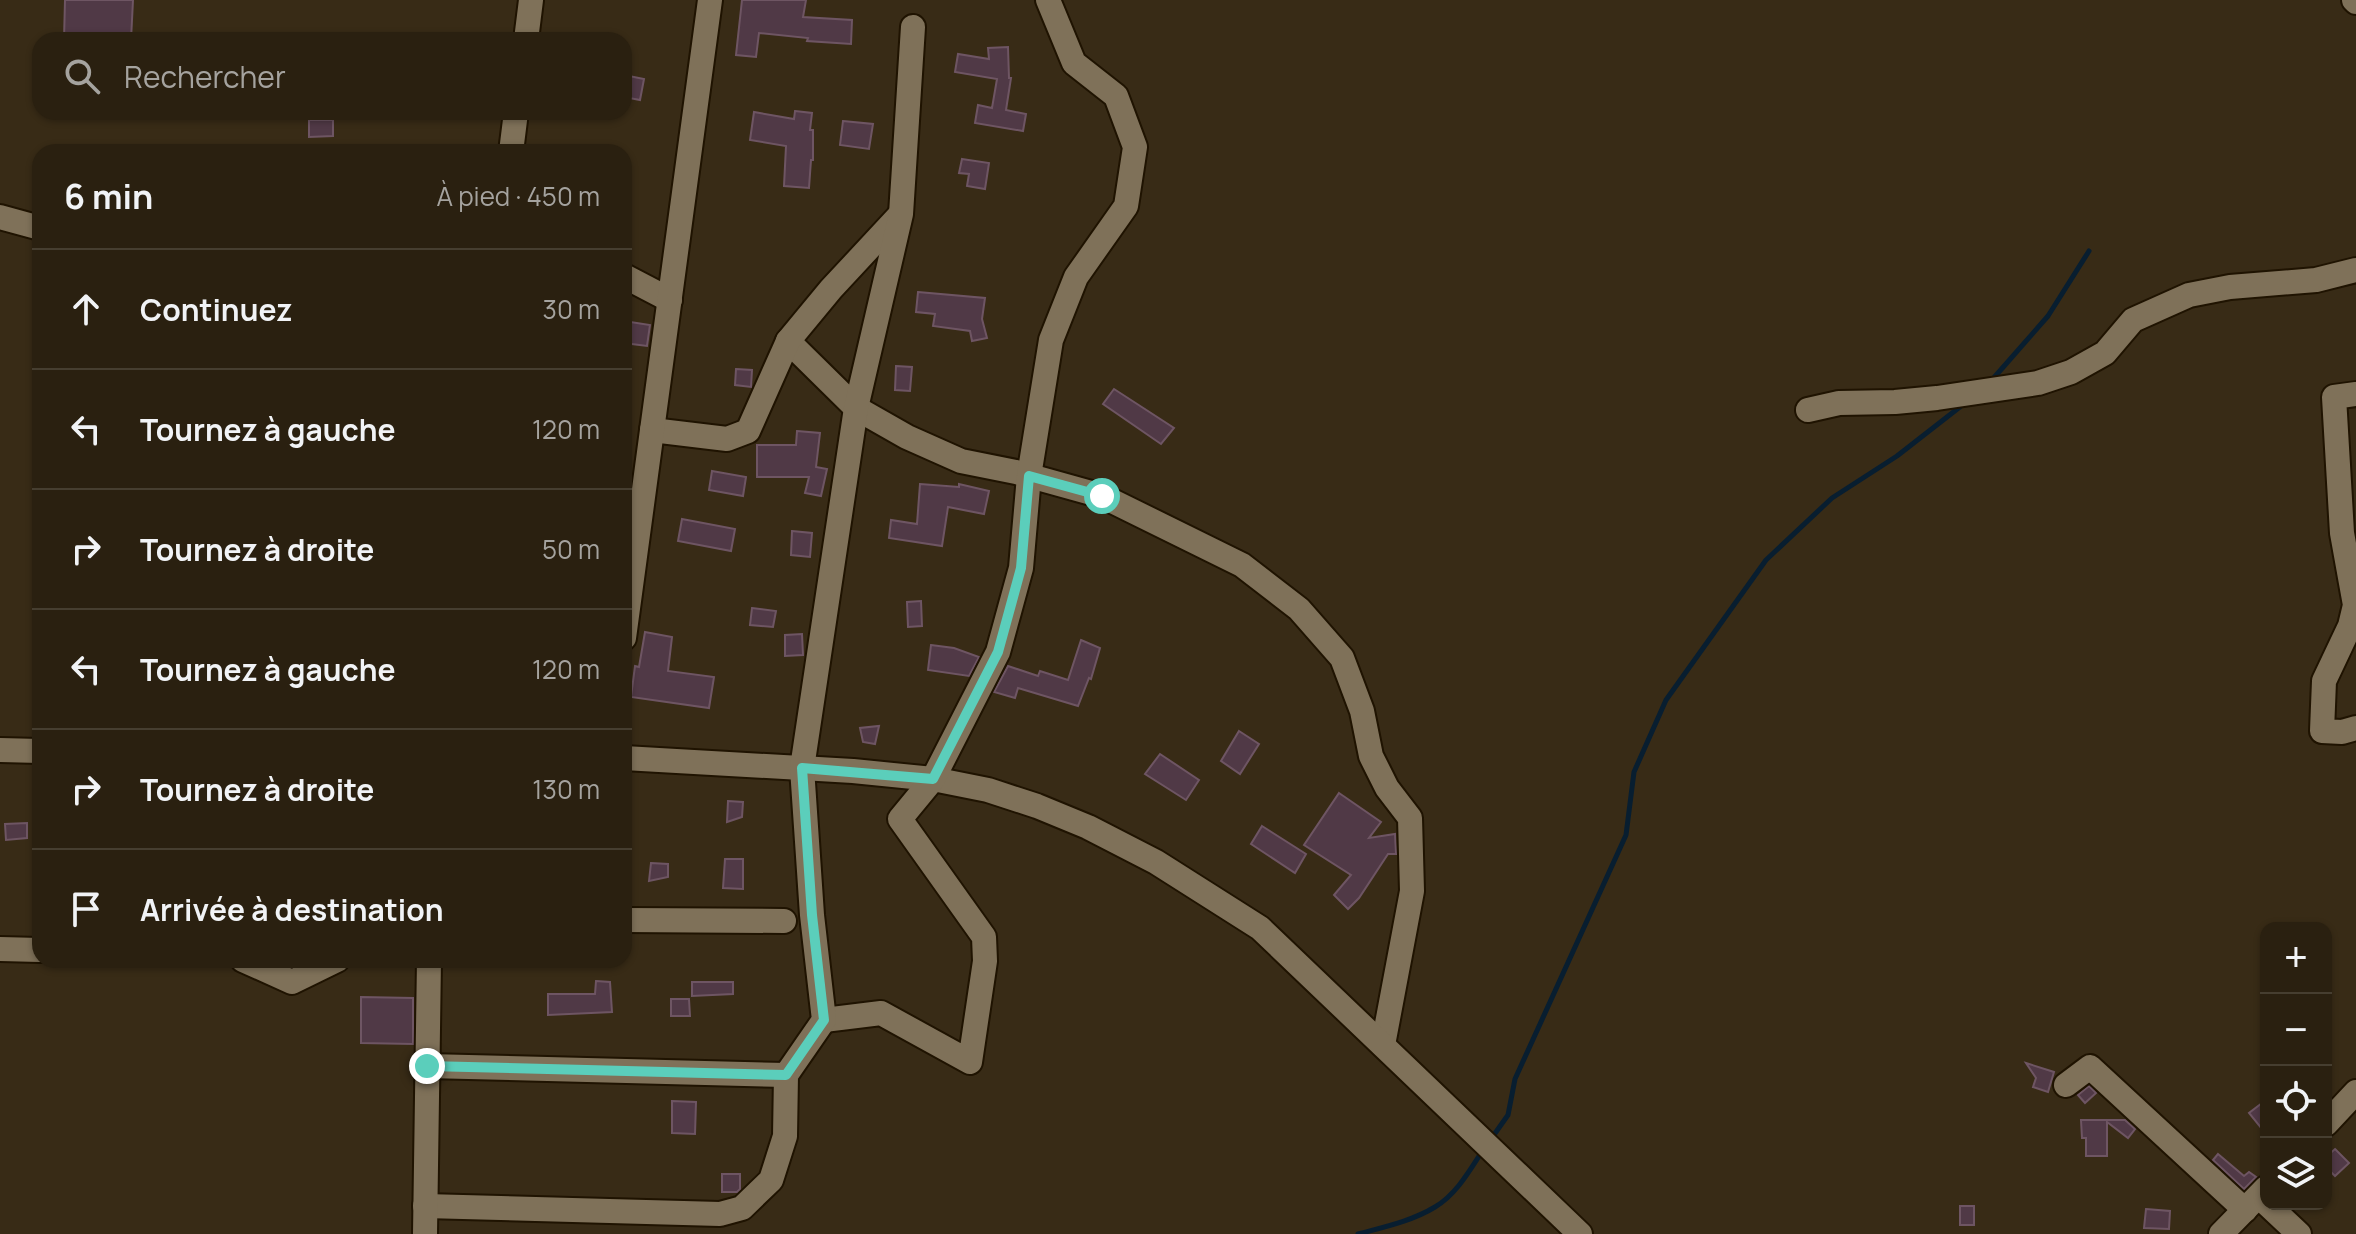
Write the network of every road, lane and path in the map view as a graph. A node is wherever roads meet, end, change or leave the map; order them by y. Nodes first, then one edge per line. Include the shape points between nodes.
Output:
1 (531, 0) edge
2 (710, 0) edge
3 (1048, 0) edge
4 (913, 27) dead end
5 (527, 32) edge
6 (515, 120) edge
7 (512, 144) edge
8 (901, 214) junction
9 (0, 217) edge
10 (32, 226) edge
11 (2356, 270) edge
12 (632, 280) edge
13 (670, 300) junction
14 (788, 341) junction
15 (2356, 394) edge
16 (856, 408) junction
17 (1808, 410) dead end
18 (652, 430) junction
19 (1029, 476) junction
20 (632, 579) edge
21 (2353, 626) edge
22 (2356, 728) edge
23 (0, 750) edge
24 (32, 751) edge
25 (632, 758) edge
26 (802, 768) junction
27 (933, 779) junction
28 (632, 920) edge
29 (784, 921) dead end
30 (0, 949) edge
31 (32, 950) edge
32 (261, 968) edge
33 (321, 968) edge
34 (429, 968) edge
35 (824, 1020) junction
36 (1383, 1045) junction
37 (427, 1066) junction
38 (786, 1075) junction
39 (2066, 1085) dead end
40 (2356, 1092) edge
41 (2332, 1118) edge
42 (2260, 1199) edge
43 (2260, 1201) edge
44 (425, 1206) junction
45 (2272, 1210) edge
46 (425, 1234) edge
47 (1580, 1234) edge
48 (2221, 1234) edge
49 (2299, 1234) edge

1 - 5 street
2 - 13 street
3 - 19 street via 1074,63 1116,96 1135,147 1126,206 1076,277 1051,340
4 - 8 street
6 - 7 street
8 - 14 street
8 - 16 street
9 - 10 street
11 - 17 street via 2189,295 2133,320 2105,353 2038,383
12 - 13 street
13 - 18 street
14 - 16 street
14 - 18 street via 748,431 727,439
15 - 21 street via 2334,397
16 - 19 street via 961,461
16 - 26 street
18 - 20 street
19 - 27 street via 1021,568 998,652
19 - 36 street via 1102,496 1242,565 1299,609 1342,658 1362,711 1371,756 1410,818 1412,891
21 - 22 street via 2324,681 2322,731
23 - 24 street
25 - 26 street
26 - 27 street
26 - 35 street
27 - 35 street via 900,819 984,937 970,1062 881,1013
27 - 36 street via 1037,806 1156,862 1260,928
28 - 29 street
30 - 31 street
32 - 33 street via 292,982
34 - 37 street
35 - 38 street
36 - 47 street
37 - 38 street
37 - 44 street
38 - 44 street via 785,1136 771,1180 742,1208 720,1214
39 - 42 street via 2090,1067
40 - 41 street
43 - 48 street
44 - 46 street
45 - 49 street

